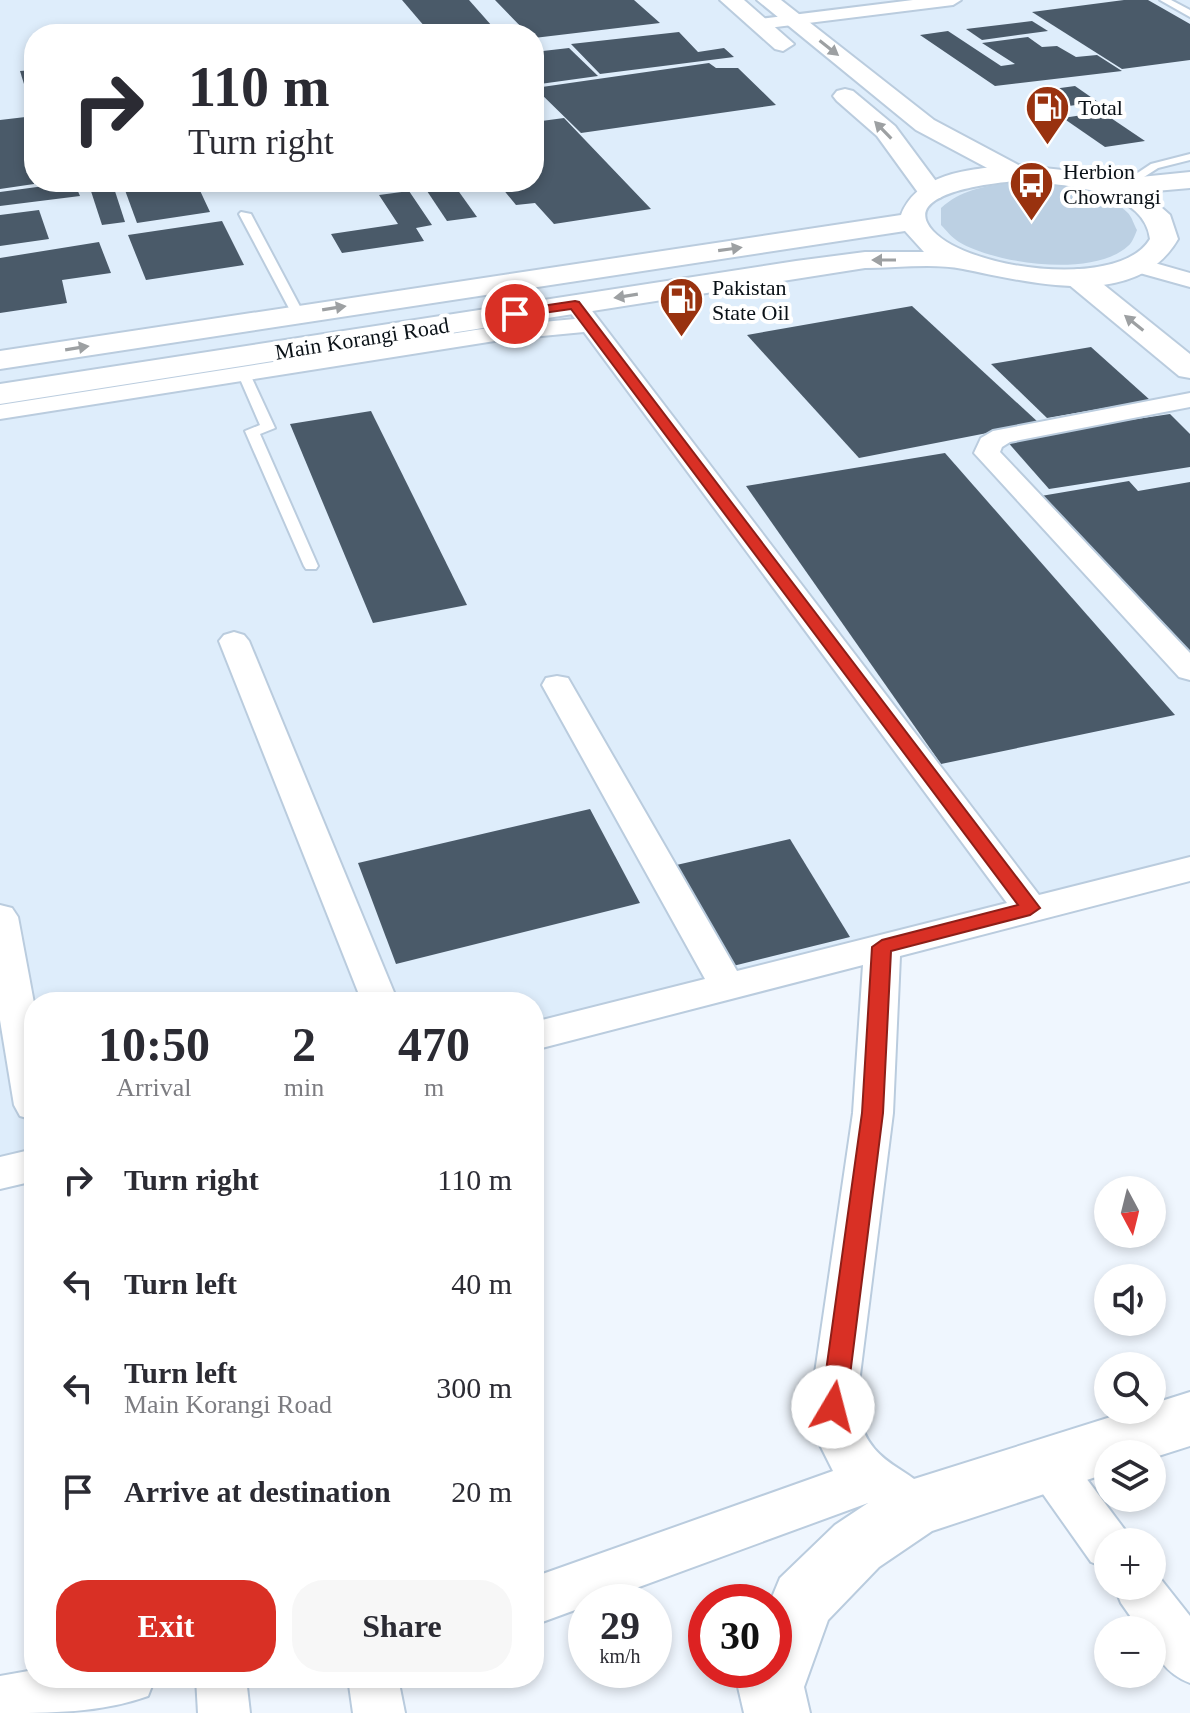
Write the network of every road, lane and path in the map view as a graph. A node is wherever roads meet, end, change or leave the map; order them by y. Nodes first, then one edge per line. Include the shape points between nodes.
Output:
1 (731, 0) edge
2 (768, 0) edge
3 (953, 0) edge
4 (1164, 0) edge
5 (1190, 14) edge
6 (792, 19) junction
7 (759, 24) junction
8 (806, 63) dead end
9 (830, 83) dead end
10 (1190, 157) edge
11 (1015, 173) junction
12 (1190, 180) edge
13 (1116, 187) junction
14 (931, 192) junction
15 (245, 214) dead end
16 (1190, 214) edge
17 (914, 221) junction
18 (1161, 221) junction
19 (962, 260) junction
20 (1125, 269) junction
21 (1078, 278) junction
22 (1190, 280) edge
23 (298, 314) junction
24 (582, 314) junction
25 (1190, 338) edge
26 (0, 360) edge
27 (1190, 369) edge
28 (243, 372) junction
29 (0, 394) edge
30 (1190, 400) edge
31 (0, 412) edge
32 (311, 566) dead end
33 (234, 641) dead end
34 (1190, 671) edge
35 (557, 685) dead end
36 (1190, 869) edge
37 (1030, 908) junction
38 (0, 917) edge
39 (882, 947) junction
40 (727, 986) junction
41 (376, 992) edge
42 (544, 1033) edge
43 (24, 1050) edge
44 (24, 1167) edge
45 (0, 1173) edge
46 (1190, 1419) edge
47 (1049, 1465) junction
48 (893, 1493) junction
49 (1095, 1528) edge
50 (544, 1598) edge
51 (1148, 1600) edge
52 (1190, 1658) edge
53 (76, 1688) edge
54 (222, 1688) edge
55 (375, 1688) edge
56 (0, 1702) edge
57 (224, 1713) edge
58 (379, 1713) edge
59 (777, 1713) edge

1 - 7 main road
2 - 6 main road
3 - 6 street
4 - 5 lane
6 - 7 street
6 -> 11 main road via 925,125
7 - 8 main road
14 -> 9 main road via 886,131
10 - 13 lane via 1159,161
11 - 13 main road
11 - 14 main road via 967,178
12 - 13 main road
13 - 18 main road
14 - 17 main road via 920,200
15 - 23 lane
16 - 18 main road
17 - 19 main road via 929,241
23 -> 17 main road, Main Korangi Road
18 - 20 main road via 1164,239 1153,255
19 - 21 main road via 1024,275
19 -> 24 main road, Main Korangi Road via 865,260
20 - 21 main road
20 - 22 street
20 - 25 main road
27 -> 21 main road
26 -> 23 main road, Main Korangi Road
24 - 28 street via 501,333
24 - 29 main road, Main Korangi Road
24 - 37 street
28 - 31 street
28 - 32 lane via 268,428 252,431
30 - 34 street via 1002,436 990,443 987,453
33 - 41 street
35 - 40 street
36 - 37 street
37 - 39 street
38 - 43 street
39 - 40 street
39 - 48 street via 873,1113 833,1407 837,1436 854,1465
40 - 42 street
44 - 45 street
46 - 47 main road
47 - 48 main road
47 - 49 street
48 - 50 street
48 - 59 main road via 857,1546 803,1600 771,1687
51 - 52 street
53 - 56 street
54 - 57 street
55 - 58 street

